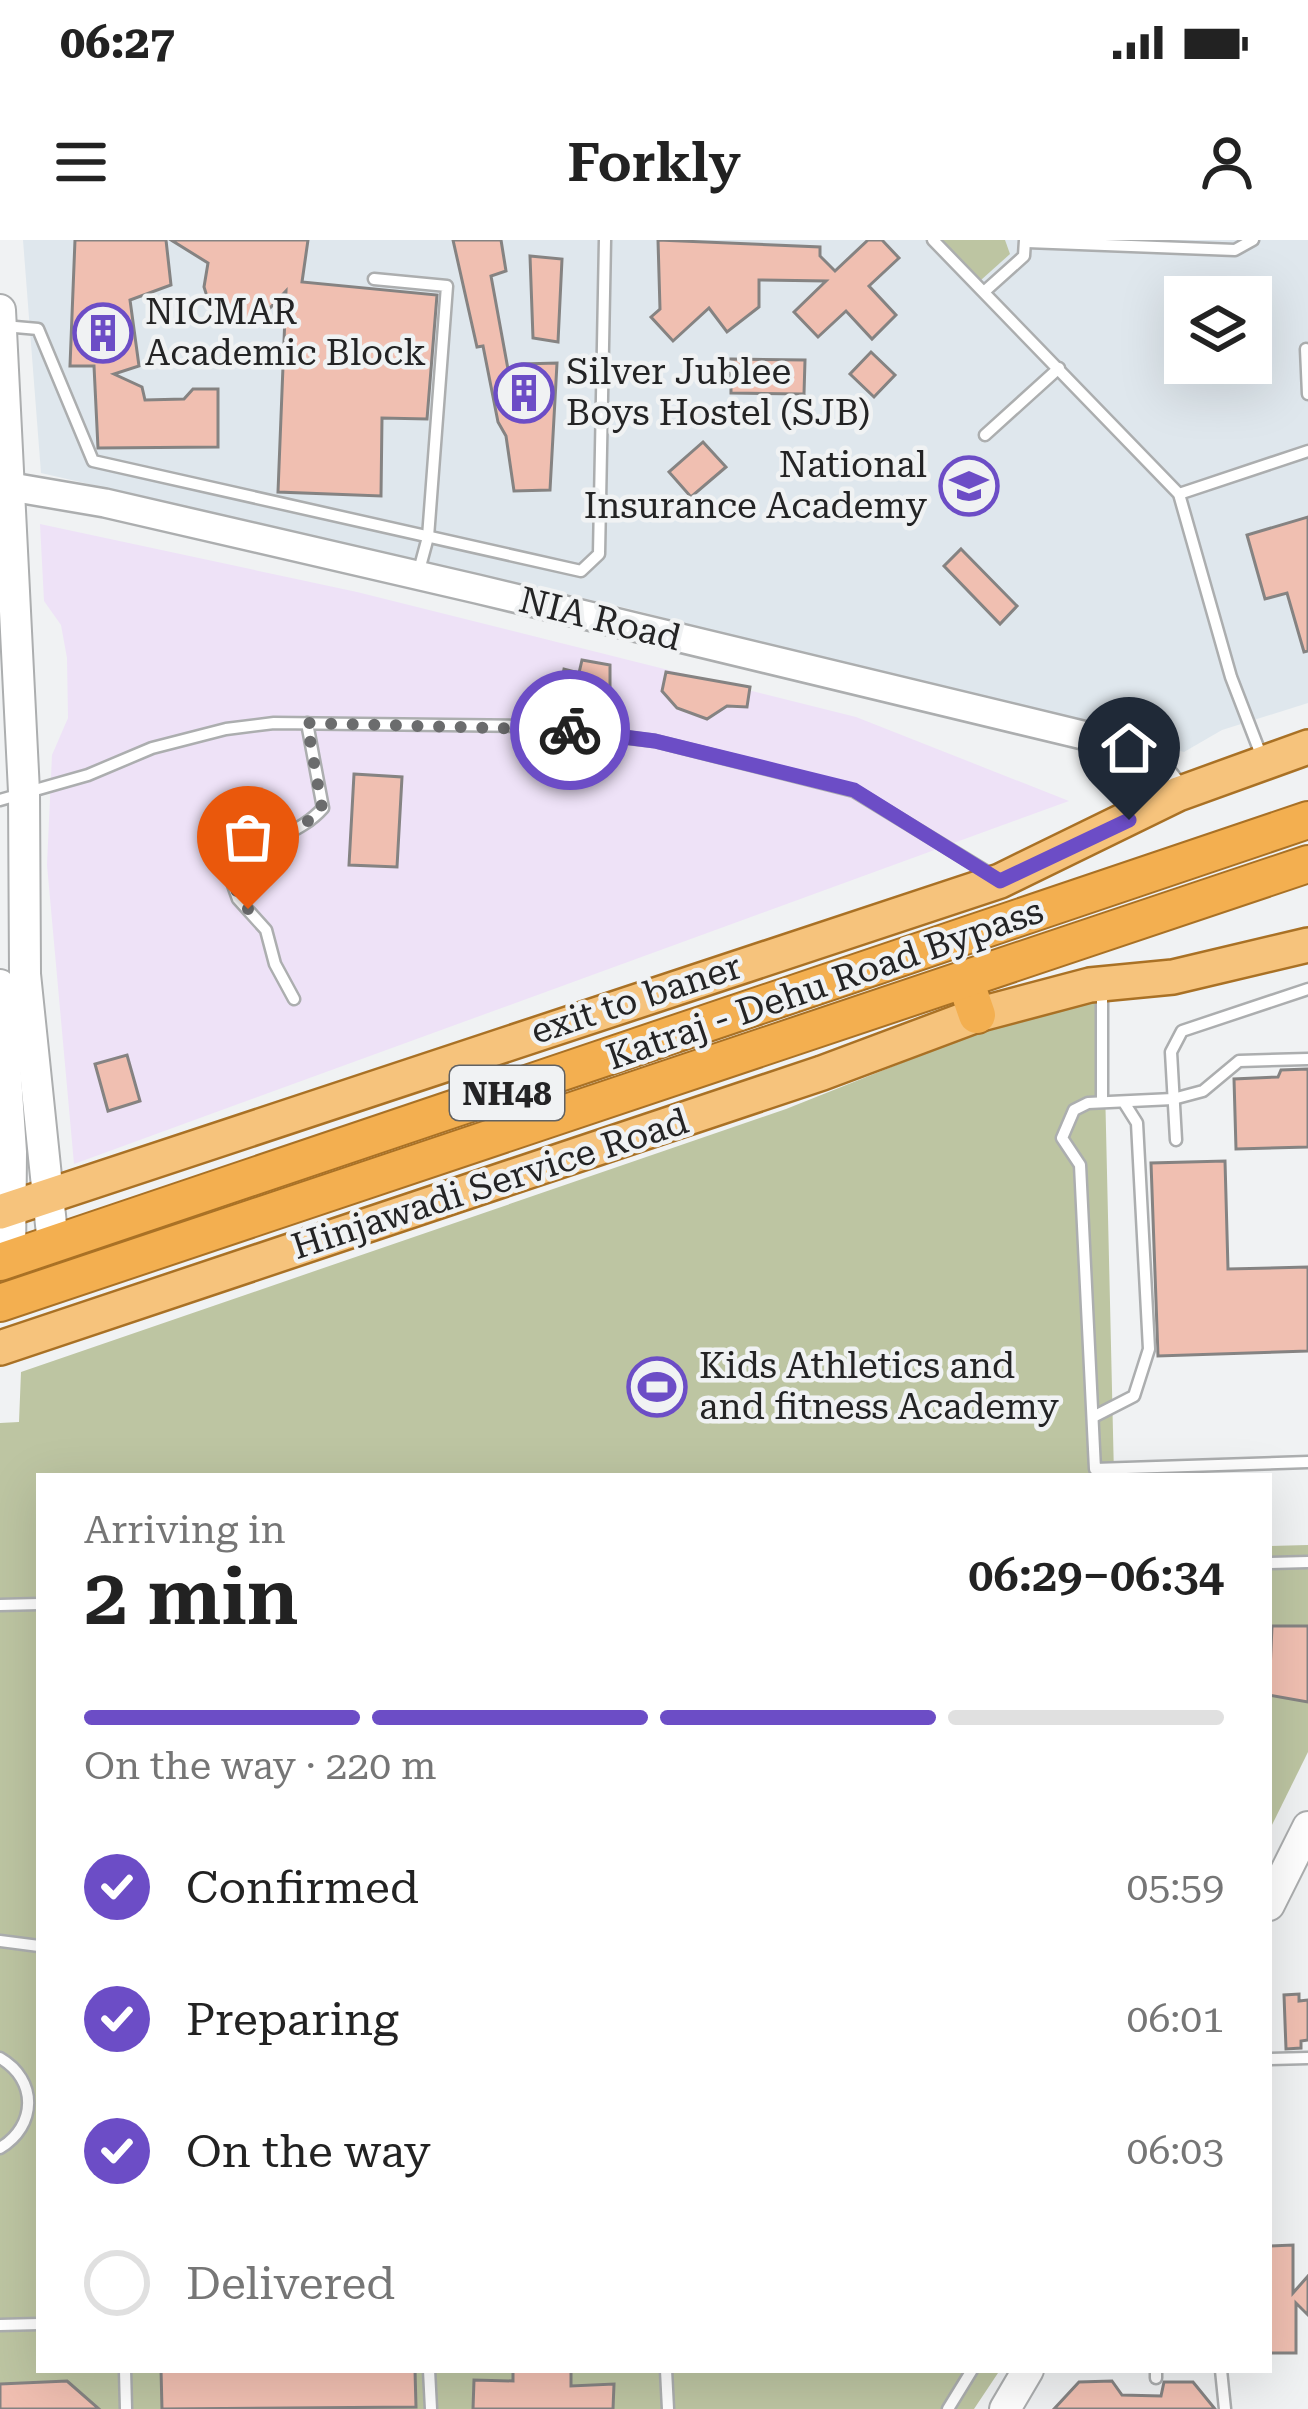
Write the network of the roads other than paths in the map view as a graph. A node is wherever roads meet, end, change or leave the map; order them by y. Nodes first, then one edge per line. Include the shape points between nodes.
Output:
1 (605, 240) edge
2 (933, 240) edge
3 (1253, 240) edge
4 (1026, 241) edge
5 (374, 279) dead end
6 (986, 291) junction
7 (0, 310) edge
8 (1, 326) edge
9 (1306, 350) edge
10 (1059, 368) junction
11 (1308, 380) edge
12 (1308, 394) edge
13 (985, 435) dead end
14 (1308, 451) edge
15 (5, 479) edge
16 (1179, 494) junction
17 (428, 537) junction
18 (417, 577) junction
19 (307, 723) junction
20 (1308, 746) edge
21 (1263, 762) junction
22 (1178, 794) junction
23 (12, 796) edge
24 (1308, 820) edge
25 (1308, 864) edge
26 (1000, 881) junction
27 (1013, 918) junction
28 (1308, 945) edge
29 (1102, 984) junction
30 (0, 985) edge
31 (1308, 989) edge
32 (971, 997) junction
33 (294, 999) dead end
34 (1308, 1059) edge
35 (1173, 1099) junction
36 (1102, 1101) junction
37 (1125, 1104) junction
38 (1175, 1140) dead end
39 (46, 1197) junction
40 (5, 1211) edge
41 (245, 1222) junction
42 (53, 1244) junction
43 (5, 1261) edge
44 (256, 1262) junction
45 (0, 1304) edge
46 (0, 1348) edge
47 (1093, 1417) junction
48 (1308, 1462) edge
49 (1308, 1562) edge
50 (1272, 1563) edge
51 (36, 1604) edge
52 (0, 1605) edge
53 (1308, 1827) edge
54 (1272, 1899) edge
55 (0, 1941) edge
56 (36, 1946) edge
57 (0, 2058) edge
58 (1308, 2058) edge
59 (1272, 2059) edge
60 (34, 2101) edge
61 (0, 2148) edge
62 (36, 2324) edge
63 (0, 2325) edge
64 (125, 2373) edge
65 (429, 2373) edge
66 (666, 2373) edge
67 (970, 2373) edge
68 (1026, 2373) edge
69 (1221, 2373) edge
70 (127, 2409) edge
71 (430, 2409) edge
72 (668, 2409) edge
73 (948, 2409) edge
74 (1005, 2409) edge
75 (1225, 2409) edge

1 - 17 lane via 598,554 581,571
2 - 6 lane
3 - 4 lane via 1234,250
4 - 6 lane via 1024,256
5 - 17 lane via 447,286
6 - 10 lane
7 - 8 main road
8 - 15 main road
8 - 17 lane via 38,329 93,461
9 - 11 lane
10 - 13 lane
10 - 16 lane
11 - 12 lane
14 - 16 lane
15 - 18 street, NIA Road
15 - 23 main road
16 - 21 lane
17 - 18 lane
18 - 22 street, NIA Road via 1130,748 1156,761
19 - 23 lane via 193,736
19 - 26 lane via 528,726 655,741 854,790
19 - 33 lane via 322,808 308,825 248,855 233,885 266,930
20 - 21 main road, exit to baner
21 - 22 main road, exit to baner
22 - 26 main road, exit to baner
23 - 39 main road
24 - 27 highway, Katraj - Dehu Road Bypass / NH48
25 - 32 highway, Katraj - Dehu Road Bypass / NH48
26 - 27 main road
26 - 39 main road, exit to baner
27 - 42 highway, Katraj - Dehu Road Bypass / NH48
28 - 29 main road, Hinjawadi Service Road via 1214,970
29 - 32 main road, Hinjawadi Service Road
29 - 36 lane
30 - 40 main road
31 - 35 lane via 1182,1031 1171,1052
32 - 41 highway, Katraj - Dehu Road Bypass / NH48
32 - 44 main road, Hinjawadi Service Road via 822,1073
34 - 35 lane via 1239,1061 1203,1091
35 - 37 lane
35 - 38 lane
36 - 37 lane
36 - 47 lane via 1074,1110 1062,1138 1080,1165
37 - 47 lane via 1137,1123 1148,1349 1134,1396
39 - 40 main road, exit to baner
39 - 42 main road
40 - 43 main road
41 - 44 main road
41 - 45 highway, Katraj - Dehu Road Bypass / NH48
42 - 43 highway, Katraj - Dehu Road Bypass / NH48
44 - 46 main road, Hinjawadi Service Road
47 - 48 lane via 1095,1469
49 - 50 lane
51 - 52 lane
53 - 54 main road
55 - 56 lane
57 - 60 lane
58 - 59 lane
60 - 61 lane via 22,2129
62 - 63 lane
64 - 70 lane
65 - 71 lane
66 - 72 lane
67 - 73 lane
68 - 74 main road
69 - 75 lane

